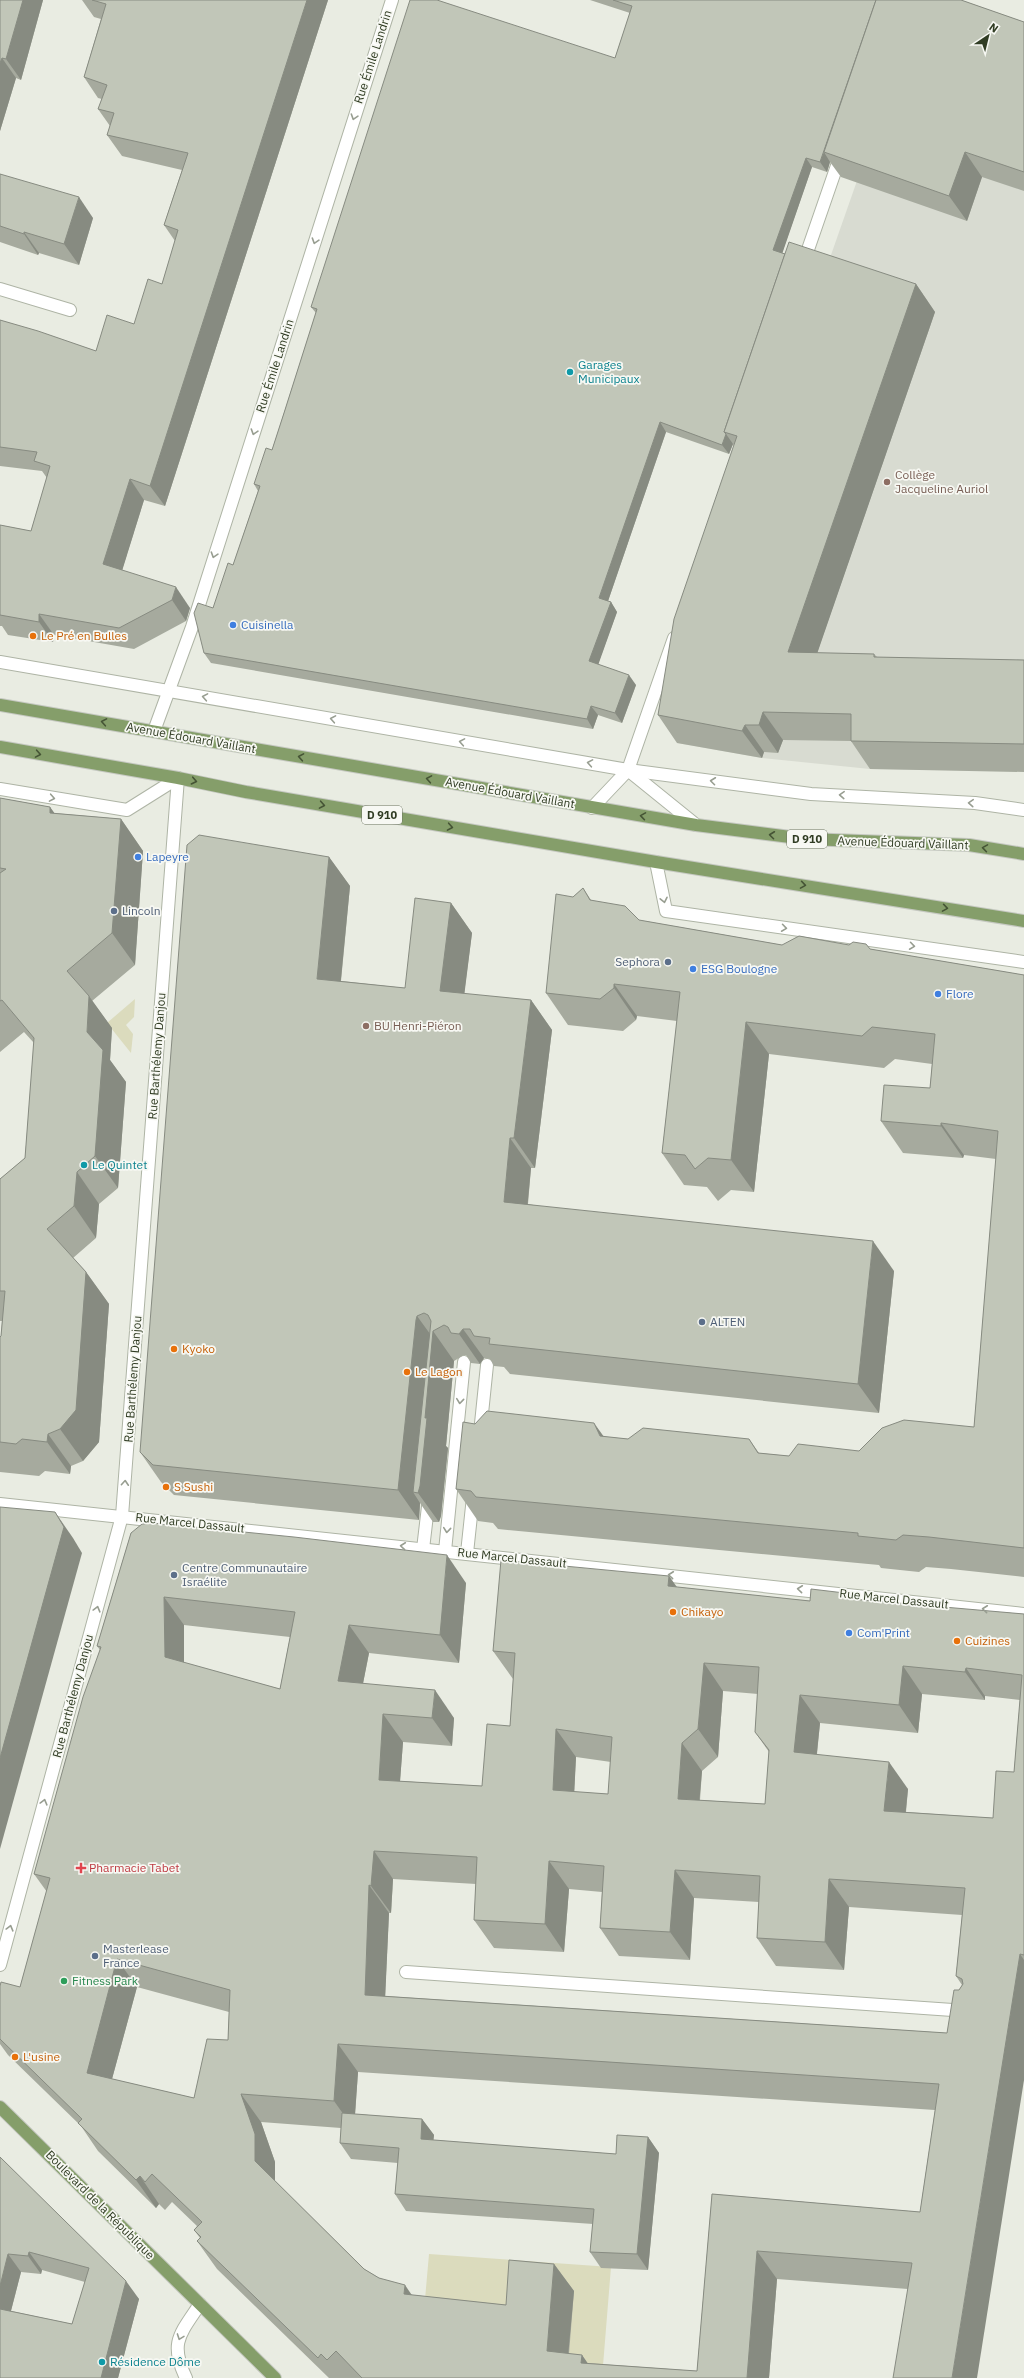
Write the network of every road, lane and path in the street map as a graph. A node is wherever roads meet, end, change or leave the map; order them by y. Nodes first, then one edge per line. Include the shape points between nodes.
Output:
1 (392, 0) edge
2 (844, 143) edge
3 (798, 279) edge
4 (0, 289) edge
5 (70, 310) dead end
6 (678, 626) edge
7 (0, 662) edge
8 (167, 691) junction
9 (0, 704) edge
10 (154, 731) junction
11 (0, 747) edge
12 (628, 770) junction
13 (178, 778) junction
14 (0, 789) edge
15 (592, 808) junction
16 (1024, 810) edge
17 (696, 825) junction
18 (1024, 854) edge
19 (656, 862) junction
20 (1024, 921) edge
21 (1024, 962) edge
22 (464, 1362) edge
23 (487, 1365) edge
24 (479, 1442) edge
25 (430, 1482) dead end
26 (474, 1488) edge
27 (0, 1504) edge
28 (122, 1516) junction
29 (423, 1549) junction
30 (445, 1551) junction
31 (467, 1553) junction
32 (1024, 1614) edge
33 (0, 1965) edge
34 (406, 1972) dead end
35 (974, 2011) edge
36 (0, 2107) edge
37 (200, 2304) junction
38 (186, 2378) edge
39 (275, 2378) edge

1 -> 8 street, Rue Émile Landrin via 192,626
2 - 3 street
4 - 5 street
6 - 12 street
7 - 8 street
8 - 10 street, Rue Émile Landrin
12 -> 8 street
10 -> 9 main road, Avenue Édouard Vaillant / D 910
15 -> 10 main road, Avenue Édouard Vaillant / D 910
11 -> 13 main road, D 910
12 - 15 street
16 -> 12 street via 975,803 811,794
12 - 17 street
14 -> 13 street via 127,810
13 -> 19 main road, D 910 via 246,792
28 -> 13 street, Rue Barthélemy Danjou
17 -> 15 main road, Avenue Édouard Vaillant / D 910
18 -> 17 main road, Avenue Édouard Vaillant / D 910 via 969,845 806,839
19 -> 20 main road, D 910
19 -> 21 street via 666,911
22 -> 30 street
23 - 24 street
25 - 29 street
26 - 31 street
27 - 28 street, Rue Marcel Dassault
29 -> 28 street, Rue Marcel Dassault
33 -> 28 street, Rue Barthélemy Danjou
29 - 30 street, Rue Marcel Dassault
30 - 31 street, Rue Marcel Dassault
32 -> 31 street, Rue Marcel Dassault
34 - 35 street
36 - 37 main road, Boulevard de la République
37 -> 38 street via 183,2329 177,2345 177,2360
37 - 39 main road, Boulevard de la République

